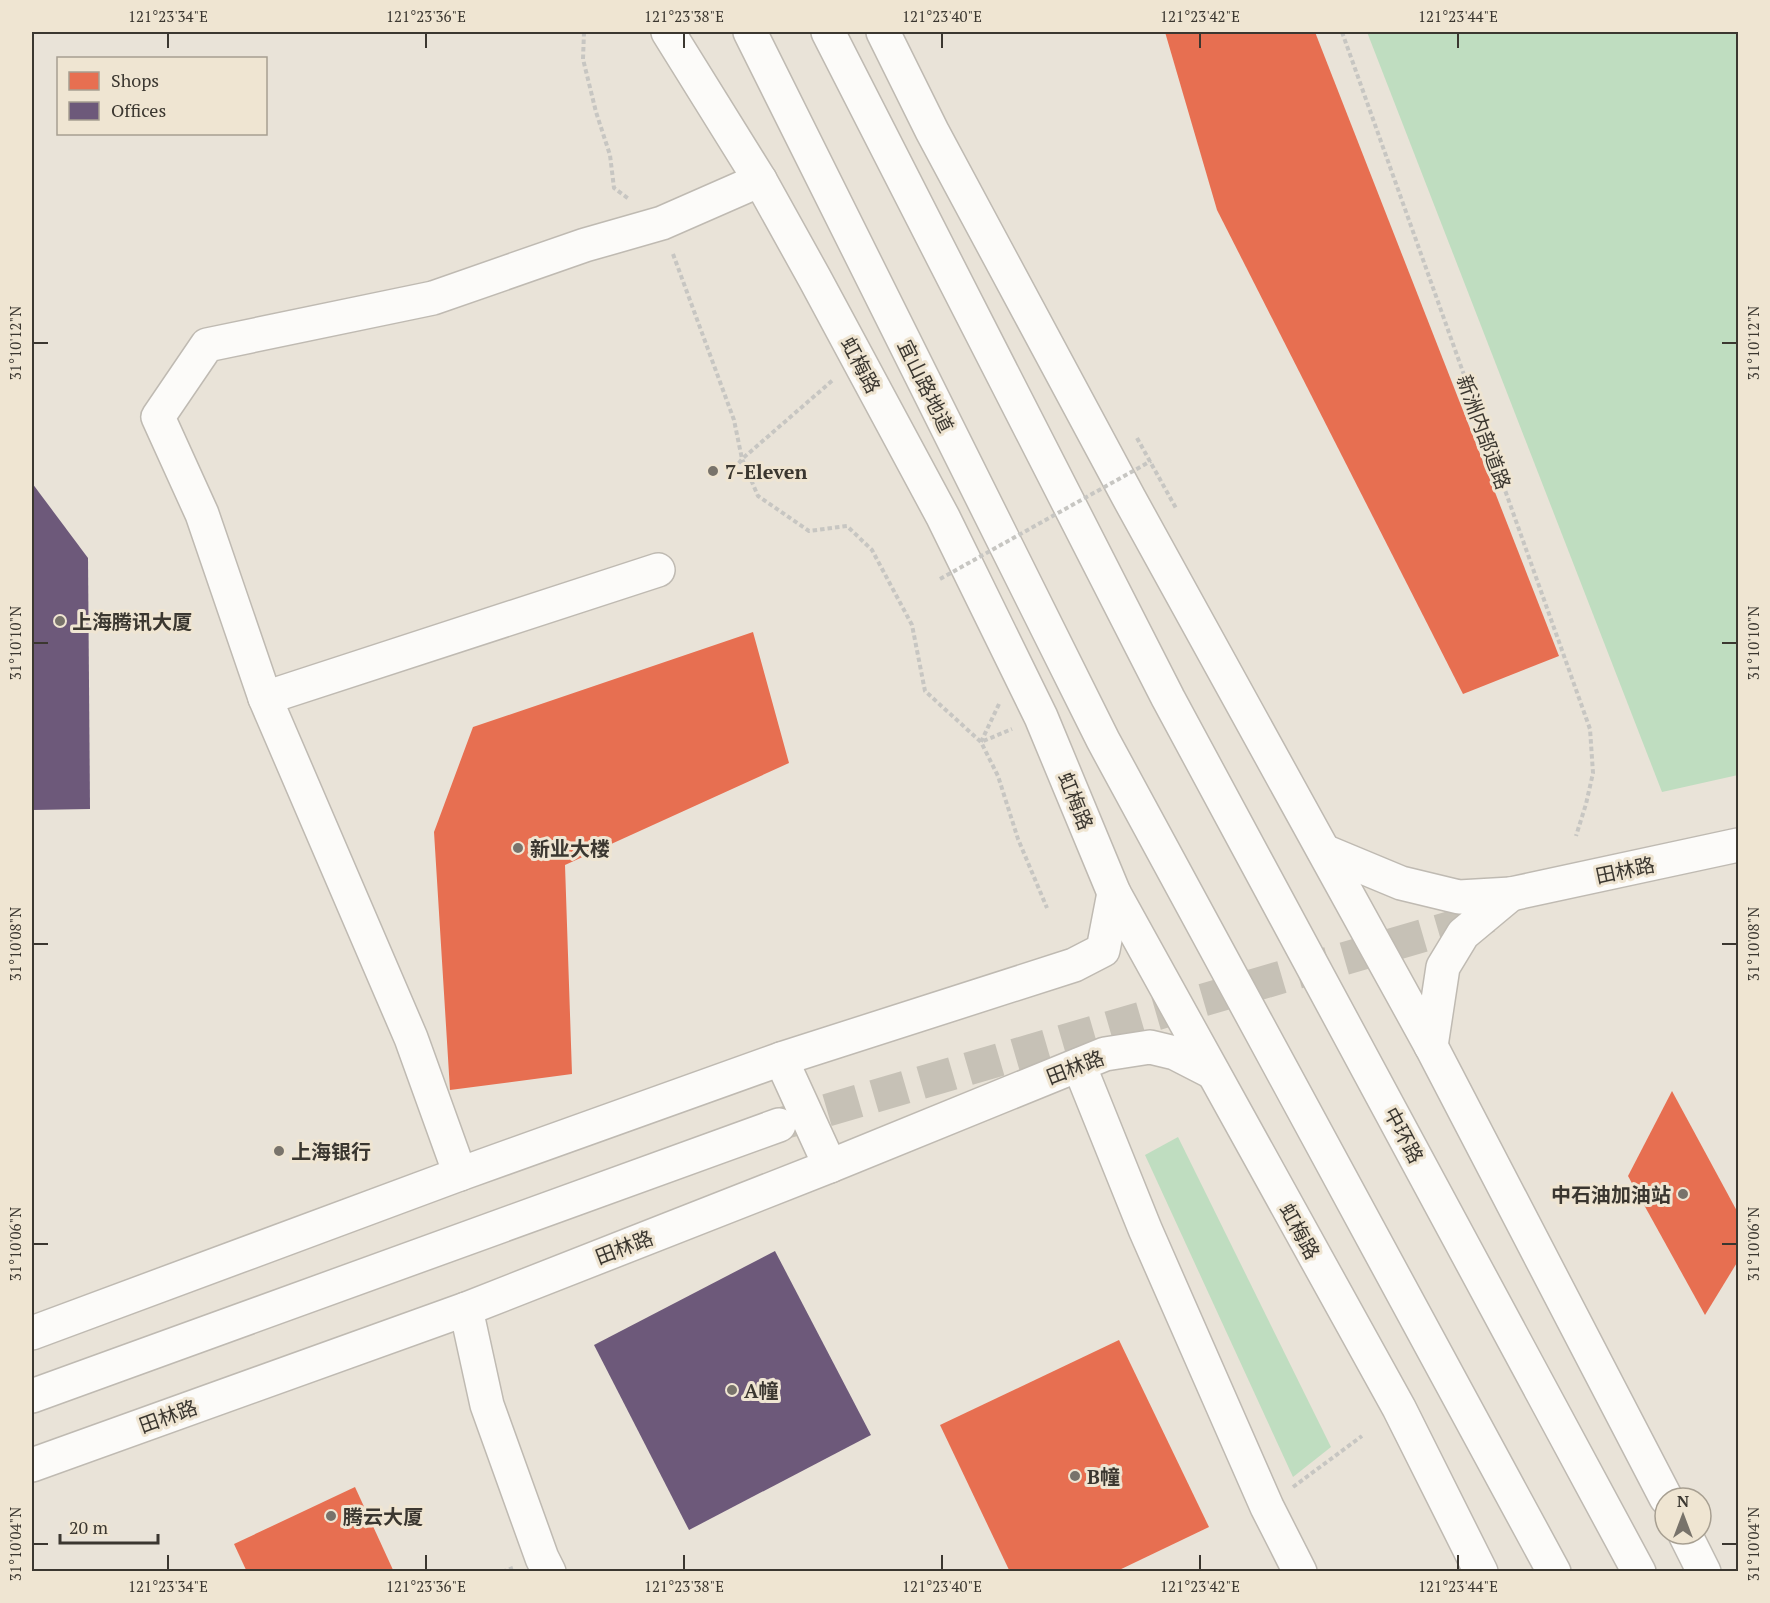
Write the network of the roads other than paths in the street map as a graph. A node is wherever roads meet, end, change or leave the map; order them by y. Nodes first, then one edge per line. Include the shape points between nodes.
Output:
1 (668, 32) edge
2 (750, 32) edge
3 (828, 32) edge
4 (883, 32) edge
5 (760, 180) junction
6 (658, 570) dead end
7 (265, 698) junction
8 (1738, 845) edge
9 (1324, 851) junction
10 (1114, 893) junction
11 (1511, 894) junction
12 (1431, 1046) junction
13 (782, 1059) junction
14 (1079, 1065) junction
15 (1212, 1072) junction
16 (779, 1125) tunnel mouth
17 (830, 1166) junction
18 (459, 1174) junction
19 (466, 1309) junction
20 (32, 1334) edge
21 (32, 1396) edge
22 (1580, 1461) junction
23 (32, 1465) edge
24 (1660, 1486) edge
25 (1512, 1496) junction
26 (1691, 1546) edge
27 (549, 1572) edge
28 (1300, 1572) edge
29 (1481, 1572) edge
30 (1540, 1572) edge
31 (1554, 1572) edge
32 (1639, 1572) edge
33 (1656, 1572) edge
34 (1704, 1572) edge

1 - 5 main road, 虹梅路
2 - 25 main road, 宜山路地道 via 1102,740
3 - 22 main road, 中环路 via 1168,698
4 - 9 main road via 932,132
5 - 7 main road via 662,223 585,245 433,298 207,345 158,417 202,514
5 - 10 main road, 虹梅路 via 943,517 1041,717
6 - 7 main road
7 - 18 main road via 411,1038
8 - 11 main road, 田林路
9 - 11 main road, 田林路 via 1401,883 1459,897
9 - 12 main road
10 - 13 main road via 1103,950 1074,965
10 - 15 main road, 虹梅路
11 - 12 main road, 田林路 via 1463,934 1443,967
12 - 24 main road
13 - 17 main road
13 - 18 main road
14 - 15 main road, 田林路 via 1105,1054 1150,1047 1174,1053
14 - 17 main road, 田林路
14 - 28 main road via 1145,1229 1267,1507
15 - 29 main road, 虹梅路 via 1399,1408
16 - 21 main road
17 - 19 main road, 田林路
18 - 20 main road
19 - 23 main road, 田林路
19 - 27 main road via 487,1404
22 - 32 main road, 中环路
22 - 33 main road
25 - 30 main road
25 - 31 main road
26 - 34 main road

